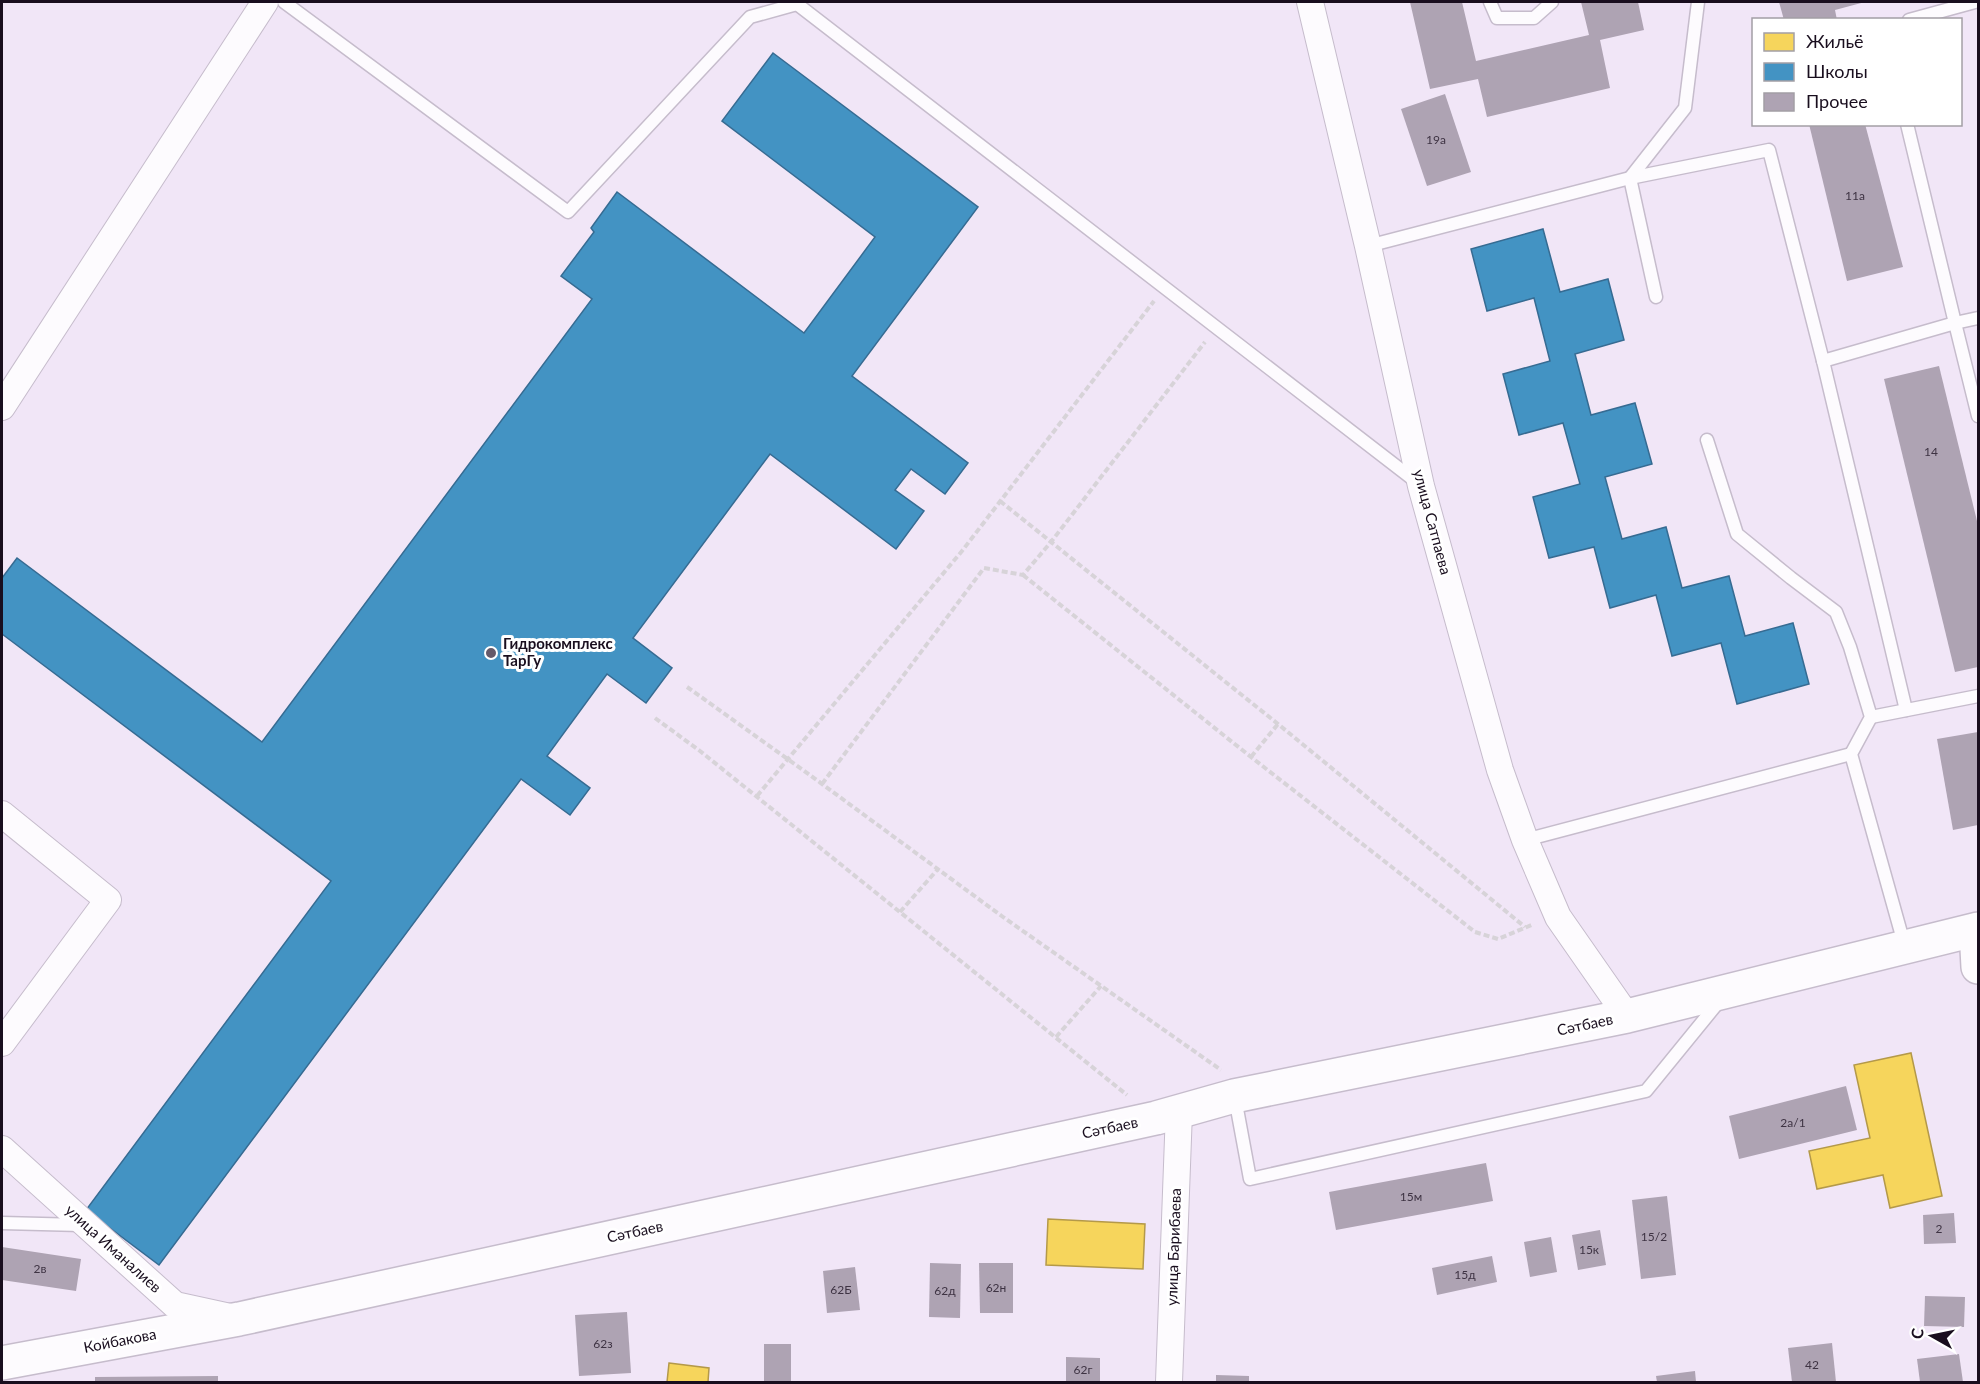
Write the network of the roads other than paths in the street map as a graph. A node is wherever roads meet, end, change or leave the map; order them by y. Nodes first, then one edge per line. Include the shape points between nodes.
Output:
1 (265, 2) edge
2 (284, 2) edge
3 (1310, 2) edge
4 (1490, 2) edge
5 (1552, 2) edge
6 (1698, 2) edge
7 (1975, 2) edge
8 (1916, 18) edge
9 (1907, 126) edge
10 (1630, 178) junction
11 (1368, 246) junction
12 (1656, 297) dead end
13 (1978, 318) edge
14 (1955, 323) junction
15 (1823, 361) junction
16 (2, 407) edge
17 (1978, 416) edge
18 (1707, 440) dead end
19 (1421, 486) junction
20 (1978, 696) edge
21 (1906, 710) junction
22 (1871, 717) junction
23 (1851, 754) junction
24 (2, 814) edge
25 (1525, 840) junction
26 (1977, 929) edge
27 (1905, 948) junction
28 (1978, 967) edge
29 (1726, 993) junction
30 (1627, 1016) junction
31 (2, 1043) edge
32 (1244, 1095) junction
33 (1167, 1114) junction
34 (2, 1149) edge
35 (2, 1223) edge
36 (86, 1225) junction
37 (239, 1319) junction
38 (2, 1363) edge
39 (1169, 1383) edge

1 - 16 street
2 - 19 lane via 568,212 750,17 797,4
3 - 11 street, улица Сатпаева
4 - 5 lane via 1497,18 1534,18
6 - 10 lane via 1685,108
7 - 8 lane
9 - 14 lane
10 - 11 lane
10 - 12 lane
10 - 15 lane via 1769,150
11 - 19 street, улица Сатпаева
13 - 14 lane
14 - 15 lane
14 - 17 lane
15 - 21 lane
18 - 22 lane via 1737,534 1836,612
19 - 25 street, улица Сатпаева via 1500,770
20 - 21 lane
21 - 22 lane
22 - 23 lane
23 - 25 lane
23 - 27 lane
24 - 31 street via 108,900
25 - 30 street, улица Сатпаева via 1558,917
26 - 27 street, Сәтбаев
26 - 28 street
27 - 29 street, Сәтбаев
29 - 30 street, Сәтбаев
29 - 32 lane via 1646,1091 1250,1179
30 - 32 street, Сәтбаев
32 - 33 street, Сәтбаев
33 - 37 street, Сәтбаев
33 - 39 street, улица Барибаева
34 - 36 street, улица Иманалиев
35 - 36 lane
36 - 37 street, улица Иманалиев via 175,1305
37 - 38 street, Койбакова

